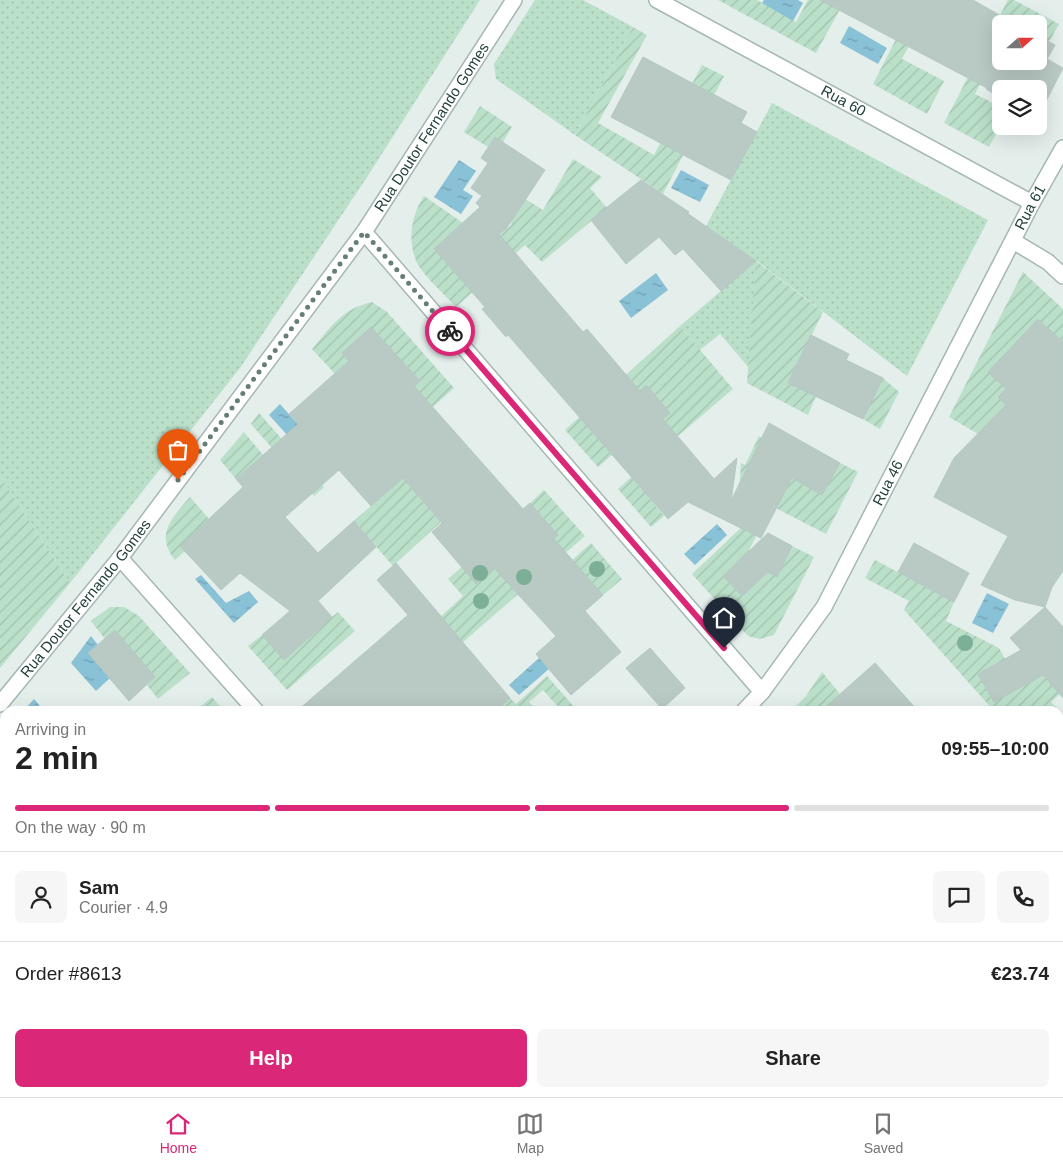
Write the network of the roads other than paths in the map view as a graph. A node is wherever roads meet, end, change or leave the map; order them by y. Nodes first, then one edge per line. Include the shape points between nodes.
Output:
1 (514, 0) edge
2 (657, 0) edge
3 (1063, 148) edge
4 (1032, 203) junction
5 (364, 232) junction
6 (1013, 241) junction
7 (1063, 276) edge
8 (120, 558) junction
9 (762, 692) junction
10 (0, 704) edge
11 (252, 706) edge
12 (749, 706) edge

1 - 5 street, Rua Doutor Fernando Gomes
2 - 4 street, Rua 60
3 - 4 street, Rua 61
4 - 6 street, Rua 61
5 - 8 street, Rua Doutor Fernando Gomes
5 - 9 street
6 - 7 street via 1048,262
6 - 9 street, Rua 46 via 824,606
8 - 10 street, Rua Doutor Fernando Gomes
8 - 11 street
9 - 12 street, Rua 46

